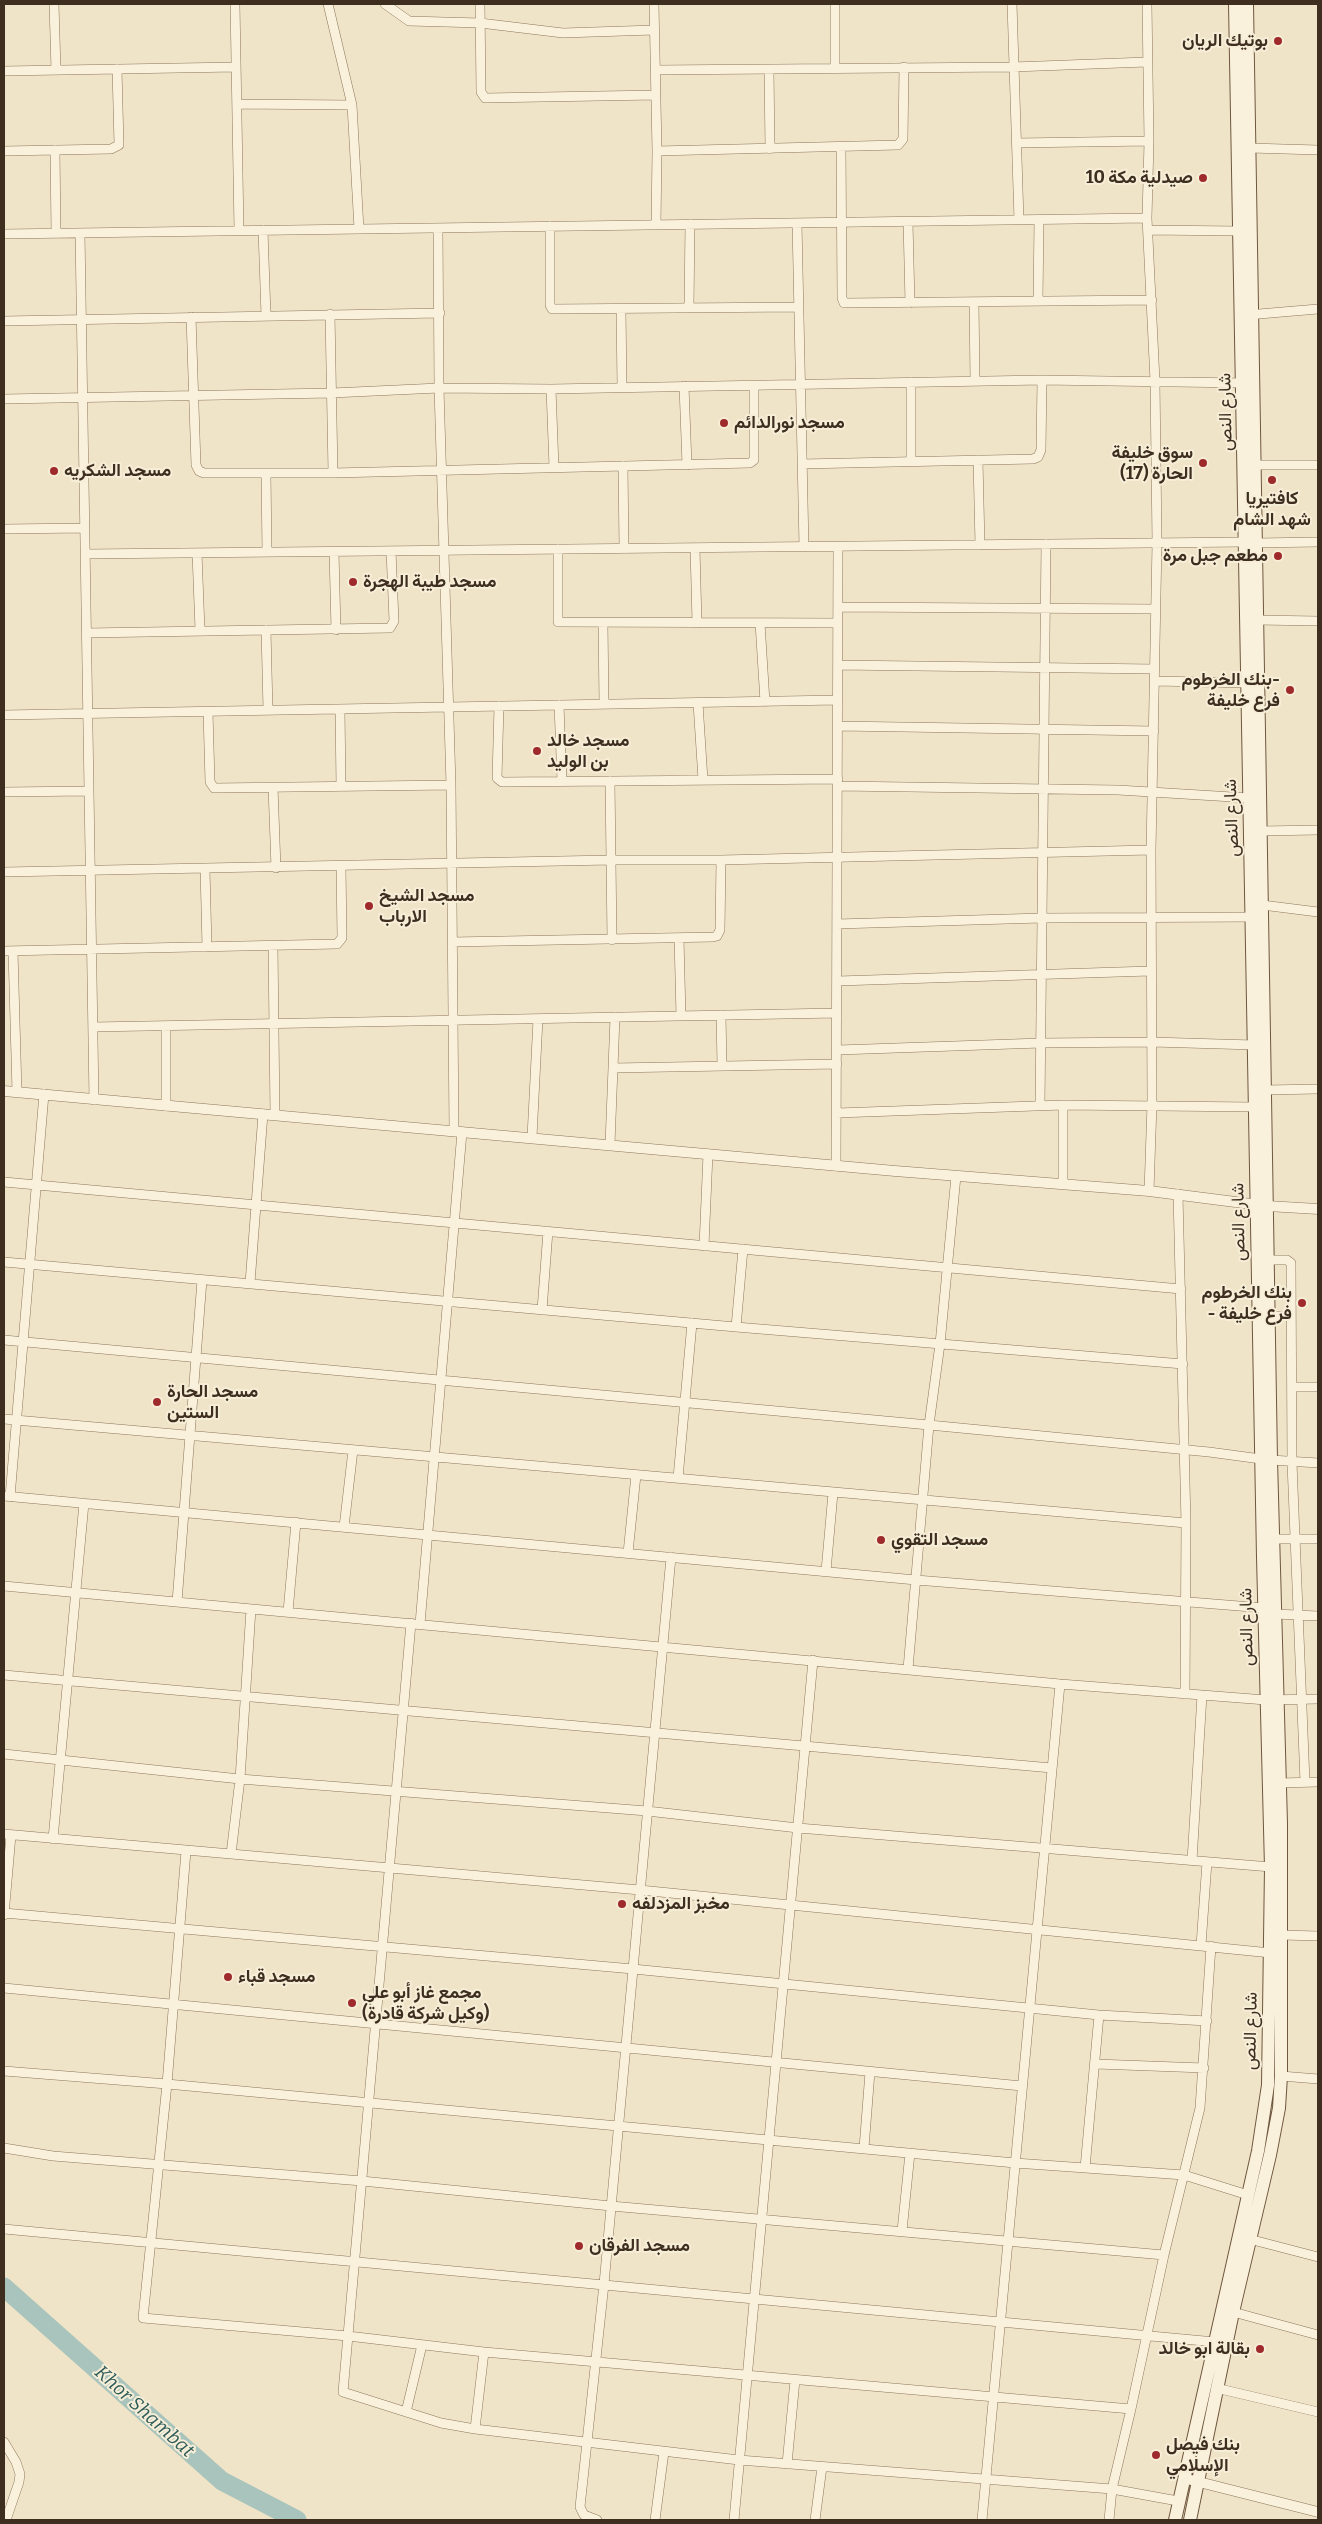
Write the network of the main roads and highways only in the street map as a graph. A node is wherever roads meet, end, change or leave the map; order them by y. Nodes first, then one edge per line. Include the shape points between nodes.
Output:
1 (1235, 4) edge
2 (1247, 4) edge
3 (1247, 315) junction
4 (1251, 542) junction
5 (1254, 772) junction
6 (1259, 913) junction
7 (1262, 1205) junction
8 (1266, 1460) junction
9 (1270, 1611) junction
10 (1272, 1700) junction
11 (1190, 2480) junction
12 (1175, 2520) edge
13 (1190, 2520) edge

1 - 3 main road, شارع النص via 1239,231
2 - 3 main road, شارع النص via 1250,148
3 - 4 main road, شارع النص via 1255,465
3 - 4 main road, شارع النص via 1243,383
4 - 5 main road, شارع النص via 1257,620
4 - 5 main road, شارع النص via 1247,683
5 - 6 main road, شارع النص via 1261,831
5 - 6 main road, شارع النص via 1249,798
6 - 7 main road, شارع النص via 1266,1090
6 - 7 main road, شارع النص via 1254,1106
7 - 8 main road, شارع النص
7 - 8 main road, شارع النص via 1270,1316
8 - 9 main road, شارع النص
8 - 9 main road, شارع النص via 1274,1539
9 - 10 main road, شارع النص
10 - 11 main road, شارع النص via 1267,2095 1215,2342
10 - 11 main road, شارع النص via 1280,1783 1279,2108 1216,2388
11 - 12 main road, شارع النص via 1178,2501
11 - 13 main road, شارع النص

